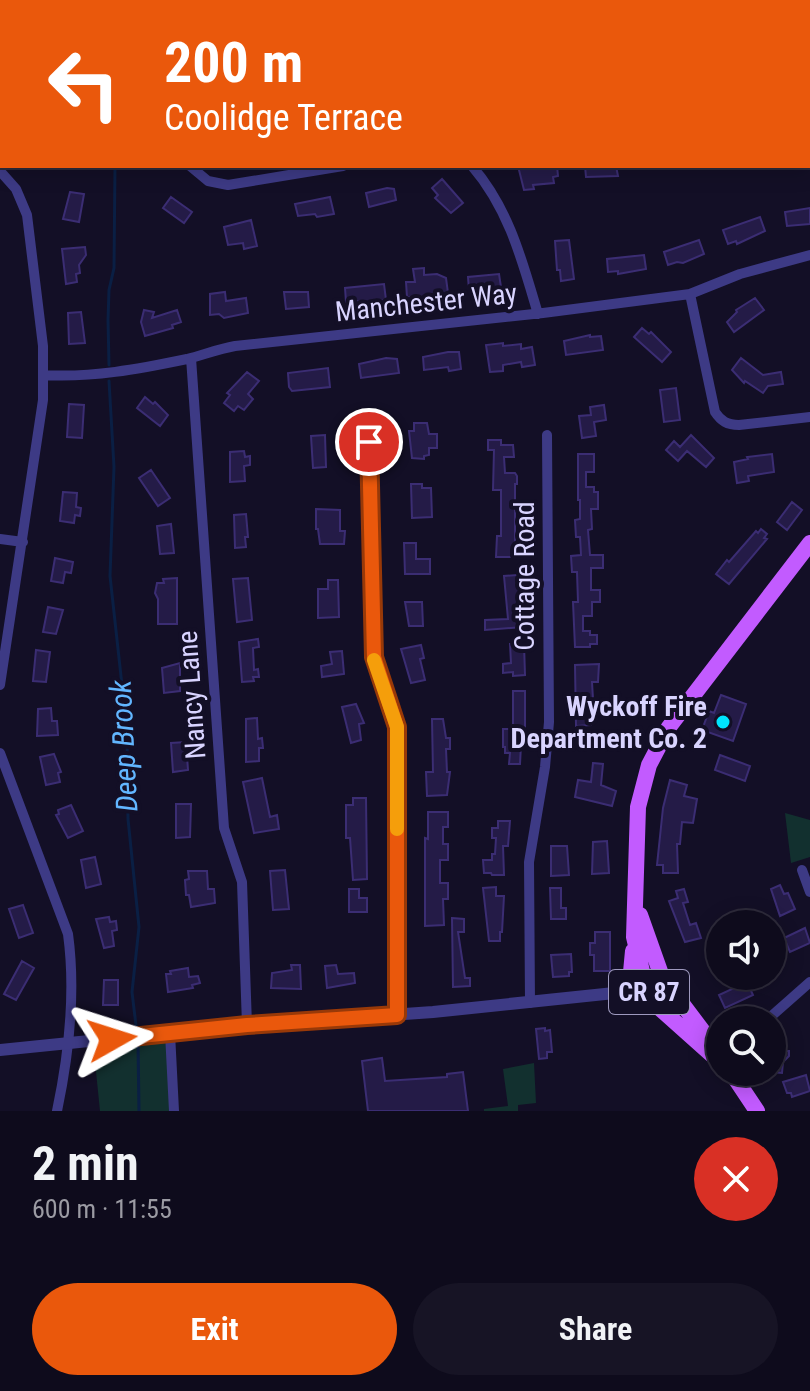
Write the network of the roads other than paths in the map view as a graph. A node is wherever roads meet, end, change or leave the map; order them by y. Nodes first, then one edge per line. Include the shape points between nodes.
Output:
1 (192, 168) edge
2 (331, 168) edge
3 (473, 168) edge
4 (0, 171) edge
5 (810, 255) edge
6 (690, 294) junction
7 (538, 314) junction
8 (191, 358) junction
9 (43, 375) junction
10 (810, 417) edge
11 (547, 435) dead end
12 (369, 442) dead end
13 (0, 539) edge
14 (23, 542) junction
15 (810, 543) edge
16 (0, 685) edge
17 (0, 753) edge
18 (802, 870) dead end
19 (810, 892) edge
20 (635, 894) junction
21 (634, 937) junction
22 (662, 977) junction
23 (810, 982) edge
24 (645, 984) junction
25 (624, 992) junction
26 (530, 1003) junction
27 (783, 1006) edge
28 (397, 1015) junction
29 (247, 1025) junction
30 (706, 1032) edge
31 (170, 1033) junction
32 (70, 1044) junction
33 (0, 1050) edge
34 (706, 1050) edge
35 (740, 1086) edge
36 (57, 1111) edge
37 (174, 1111) edge
38 (757, 1111) edge

1 - 2 street via 208,181 228,185
3 - 7 street via 511,227
4 - 9 street via 16,189 27,215
5 - 6 street, Manchester Way
6 - 7 street, Manchester Way
6 - 10 street via 719,418 739,425
7 - 8 street, Manchester Way via 235,346
8 - 9 street, Manchester Way via 89,376
8 - 29 street, Nancy Lane via 224,828 242,882
9 - 14 street
11 - 26 street, Cottage Road via 549,722 529,862
12 - 28 street via 374,657 397,727
13 - 14 street
14 - 16 street
15 - 20 main road, CR 87 via 657,745 638,807
17 - 32 street via 68,934
18 - 19 street
20 - 21 main road, CR 87
20 - 22 main road, CR 87
21 - 24 main road, CR 87
21 - 25 main road
22 - 24 main road
22 - 30 main road, CR 87
23 - 27 street
24 - 25 main road
24 - 34 main road, CR 87 via 655,1004
25 - 26 street
26 - 28 street
28 - 29 street
29 - 31 street
31 - 32 street
31 - 37 street
32 - 33 street
32 - 36 street
35 - 38 main road

